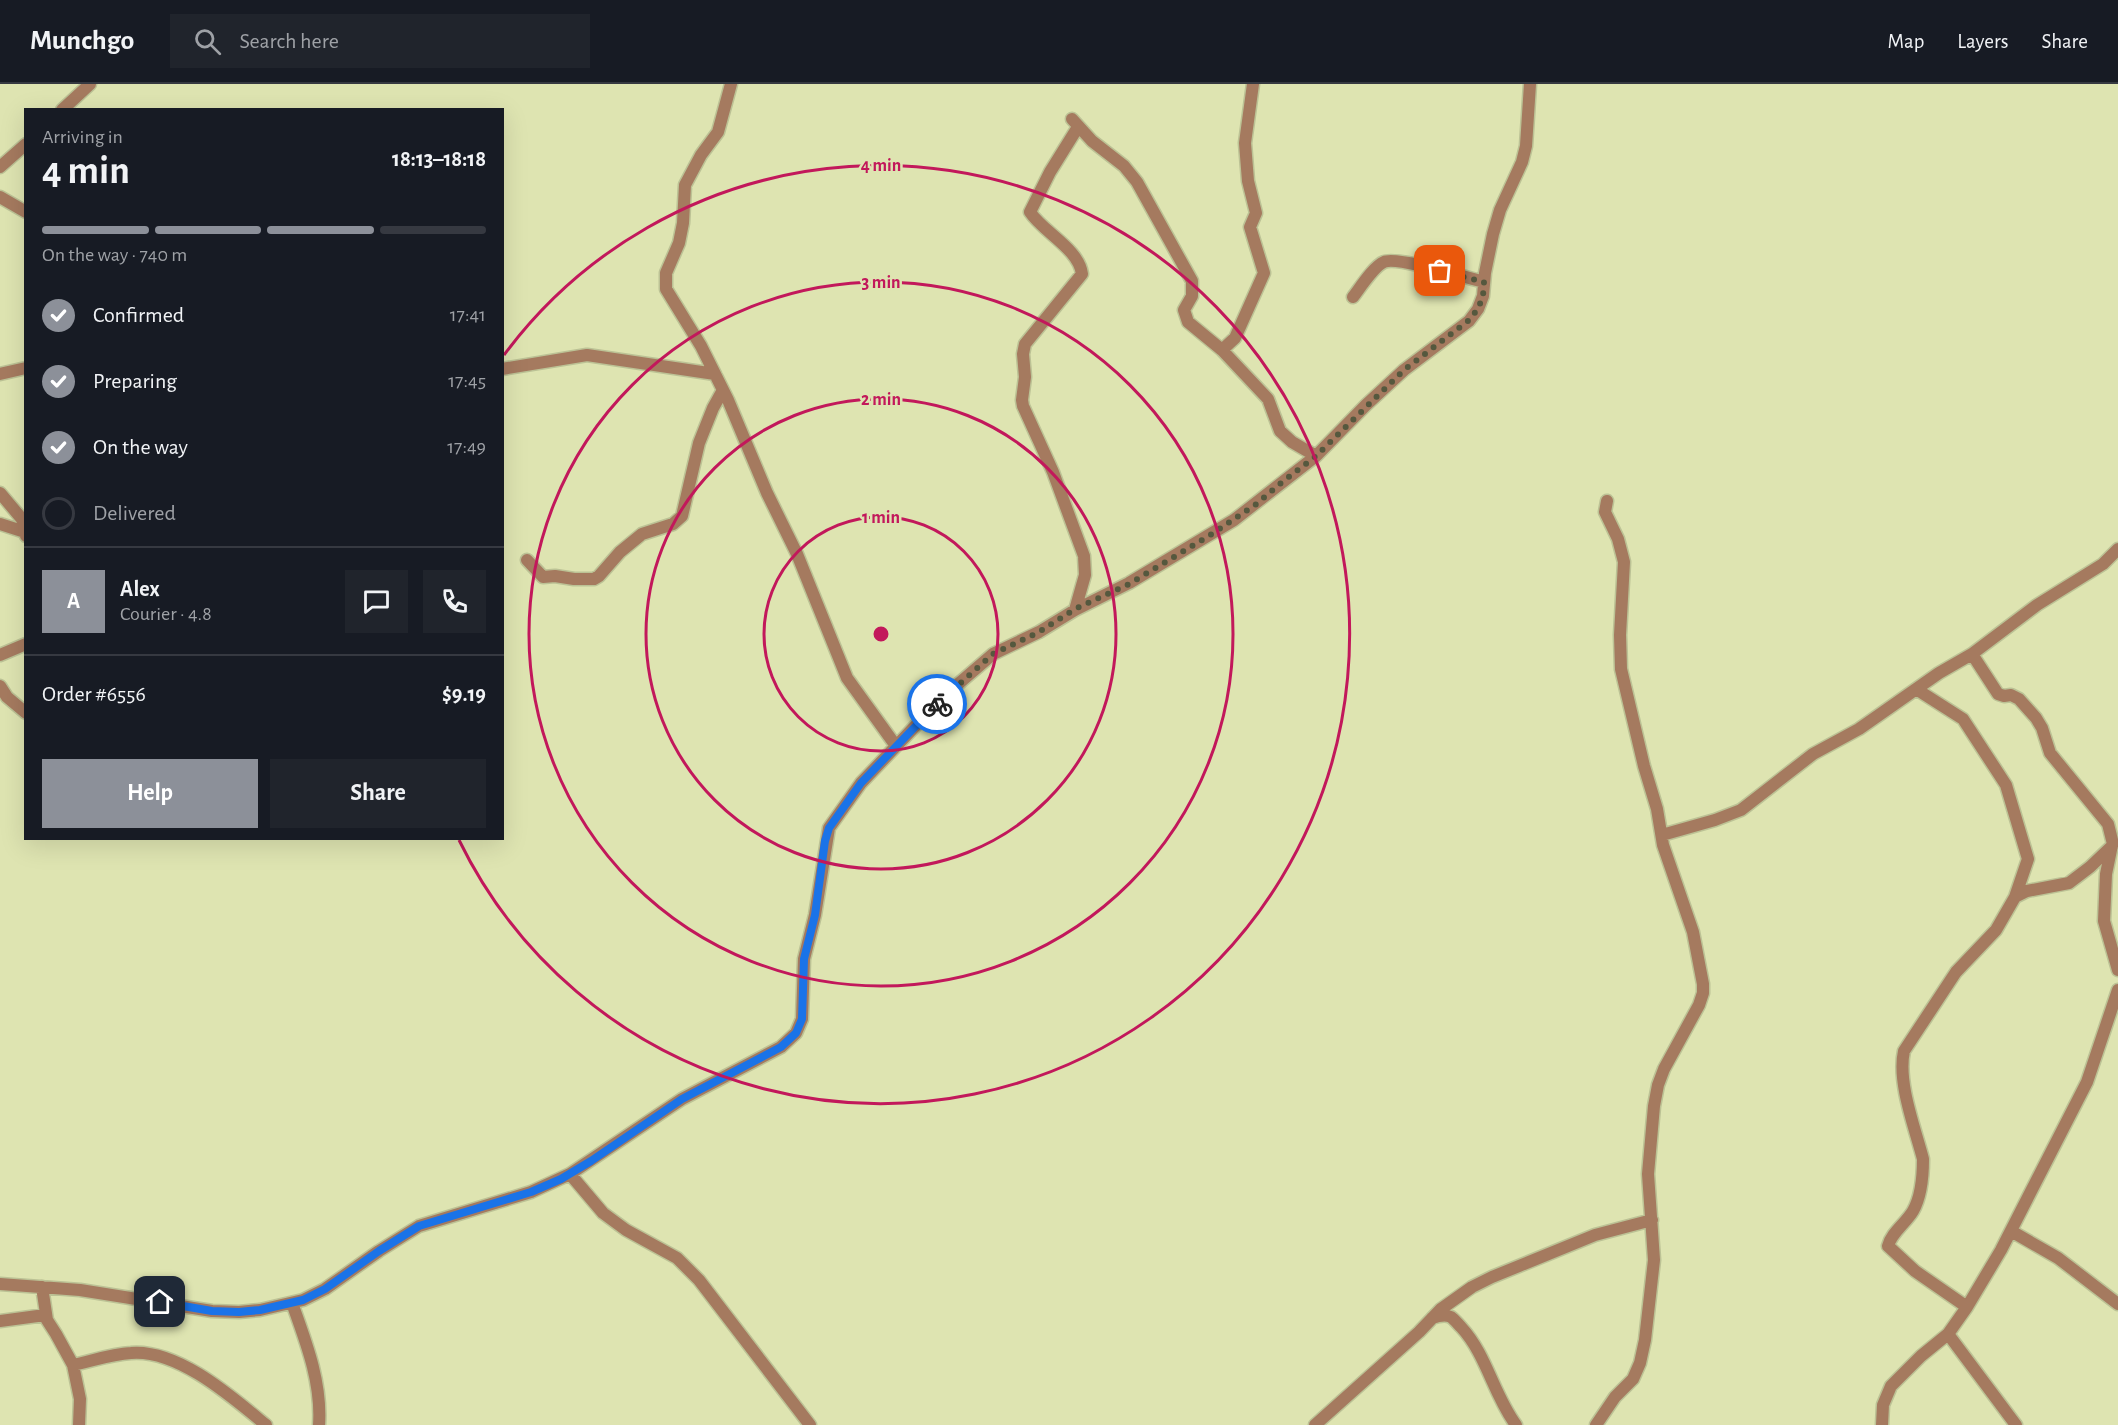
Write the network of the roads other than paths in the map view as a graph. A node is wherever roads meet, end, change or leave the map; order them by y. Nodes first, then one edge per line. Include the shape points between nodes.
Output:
1 (90, 84) edge
2 (731, 84) edge
3 (1253, 84) edge
4 (1530, 84) edge
5 (64, 108) edge
6 (24, 146) edge
7 (0, 167) edge
8 (0, 197) edge
9 (24, 211) edge
10 (1484, 282) junction
11 (1353, 297) dead end
12 (1222, 350) junction
13 (24, 368) edge
14 (504, 369) edge
15 (0, 374) edge
16 (715, 374) junction
17 (723, 390) junction
18 (1316, 456) junction
19 (0, 493) edge
20 (1607, 501) dead end
21 (0, 524) edge
22 (24, 527) edge
23 (2118, 549) edge
24 (527, 560) dead end
25 (1075, 609) junction
26 (24, 645) edge
27 (1972, 654) junction
28 (0, 655) edge
29 (0, 686) edge
30 (1916, 689) junction
31 (24, 711) edge
32 (896, 746) junction
33 (1662, 835) junction
34 (2114, 841) edge
35 (2015, 897) junction
36 (2118, 970) edge
37 (2118, 990) edge
38 (570, 1174) junction
39 (1652, 1220) junction
40 (2011, 1231) junction
41 (0, 1284) edge
42 (42, 1287) junction
43 (292, 1303) junction
44 (2118, 1304) edge
45 (1967, 1307) junction
46 (45, 1315) junction
47 (1432, 1318) junction
48 (0, 1321) edge
49 (1948, 1334) junction
50 (73, 1365) junction
51 (79, 1425) edge
52 (266, 1425) edge
53 (319, 1425) edge
54 (810, 1425) edge
55 (1315, 1425) edge
56 (1515, 1425) edge
57 (1596, 1425) edge
58 (1882, 1425) edge
59 (2016, 1425) edge

1 - 5 street
2 - 16 street via 718,132 685,185 679,243 665,277 666,289
3 - 12 street via 1245,142 1248,181 1256,213 1250,227 1264,273 1235,338
4 - 10 street via 1526,146 1500,210
6 - 7 street
8 - 9 street
10 - 11 street via 1389,260 1378,267
10 - 18 street via 1478,309 1468,321 1404,370
12 - 18 street via 1268,399 1281,431
12 - 25 street via 1188,322 1184,310 1192,296 1192,281 1137,182 1075,123 1030,210 1077,261 1082,274 1025,344 1022,400 1084,556 1084,575
13 - 15 street
14 - 16 street via 587,355
16 - 17 street
17 - 24 street via 699,443 684,510 677,520 642,534 594,579 543,577
17 - 32 street via 797,554 847,678
18 - 25 street via 1212,534 1129,584
19 - 22 street
20 - 33 street via 1605,512 1624,562 1621,669
21 - 22 street
23 - 27 street via 2103,564 2037,605
25 - 32 street via 993,654 950,690
26 - 28 street
27 - 30 street
27 - 34 street via 1998,694 2019,699 2036,718 2050,753 2108,824
29 - 31 street
30 - 33 street via 1859,729 1813,754 1741,810
30 - 35 street via 1963,719 2006,785 2028,859
32 - 38 street via 861,783 829,828 804,959 803,1010 796,1033 781,1047 682,1099
33 - 39 street via 1693,932 1703,993 1658,1085 1648,1174
34 - 35 street via 2069,883
34 - 36 street via 2106,874 2104,921
35 - 45 street via 1996,930 1947,984 1908,1043 1902,1059 1923,1170 1915,1208 1888,1246 1914,1271
37 - 40 street via 2087,1082
38 - 43 street via 531,1192 419,1226 325,1289
38 - 54 street via 603,1213 677,1258 699,1280
39 - 47 street via 1595,1235 1492,1276
39 - 57 street via 1653,1276 1640,1363 1633,1379
40 - 44 street via 2058,1258
40 - 45 street
41 - 42 street
42 - 43 street via 212,1311 260,1310
42 - 46 street
43 - 53 street via 308,1349 318,1395
45 - 49 street
46 - 48 street
46 - 50 street
47 - 55 street
47 - 56 street via 1451,1317 1470,1336
49 - 58 street via 1894,1382 1883,1405
49 - 59 street
50 - 51 street via 80,1400
50 - 52 street via 132,1353 151,1354 183,1365 206,1379

